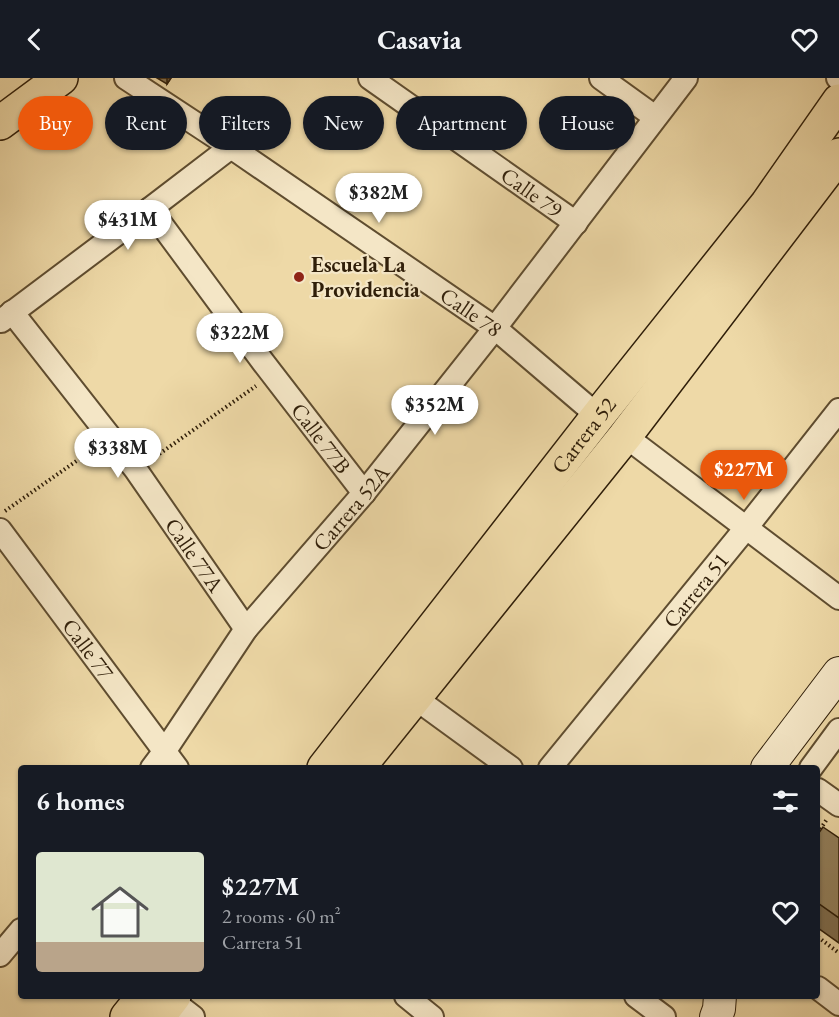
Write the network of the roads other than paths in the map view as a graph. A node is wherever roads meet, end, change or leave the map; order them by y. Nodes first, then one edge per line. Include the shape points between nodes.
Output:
1 (61, 78) edge
2 (126, 78) edge
3 (370, 78) edge
4 (601, 78) edge
5 (686, 78) edge
6 (839, 101) edge
7 (656, 117) junction
8 (0, 123) edge
9 (199, 126) edge
10 (227, 150) edge
11 (235, 150) edge
12 (839, 155) edge
13 (150, 209) junction
14 (576, 223) junction
15 (6, 317) edge
16 (495, 328) junction
17 (839, 410) edge
18 (598, 416) junction
19 (625, 436) junction
20 (364, 494) junction
21 (746, 528) junction
22 (0, 530) edge
23 (839, 598) edge
24 (246, 629) junction
25 (839, 674) edge
26 (415, 698) junction
27 (839, 730) edge
28 (164, 763) edge
29 (326, 765) edge
30 (360, 765) edge
31 (507, 765) edge
32 (552, 765) edge
33 (770, 765) edge
34 (813, 765) edge
35 (820, 791) edge
36 (839, 805) edge
37 (18, 934) edge
38 (0, 956) edge
39 (820, 990) edge
40 (410, 999) edge
41 (640, 999) edge
42 (720, 999) edge
43 (839, 1004) edge
44 (168, 1005) edge
45 (127, 1017) edge
46 (432, 1017) edge
47 (664, 1017) edge
48 (716, 1017) edge

1 - 8 main road
2 - 9 street, Calle 78
3 - 14 street, Calle 79
4 - 7 street
5 - 7 street, Carrera 52A
6 - 18 main road, Carrera 52 via 767,204
7 - 14 street, Carrera 52A
10 - 13 street
11 - 16 street, Calle 78
12 - 19 main road, Carrera 52
13 - 15 street
13 - 20 street, Calle 77B
14 - 16 street, Carrera 52A
15 - 24 street, Calle 77A via 136,470
16 - 18 street, Calle 78
16 - 20 street, Carrera 52A
17 - 21 street, Carrera 51
18 - 29 main road, Carrera 52
19 - 21 street
19 - 26 main road, Carrera 52
20 - 24 street, Carrera 52A
21 - 23 street
21 - 32 street, Carrera 51
22 - 28 street, Calle 77
24 - 28 street, Carrera 52A
25 - 33 street
26 - 30 main road, Carrera 52
26 - 31 street
27 - 34 street
35 - 36 street
37 - 38 street
39 - 43 street
40 - 46 street
41 - 47 street
42 - 48 street
44 - 45 main road

